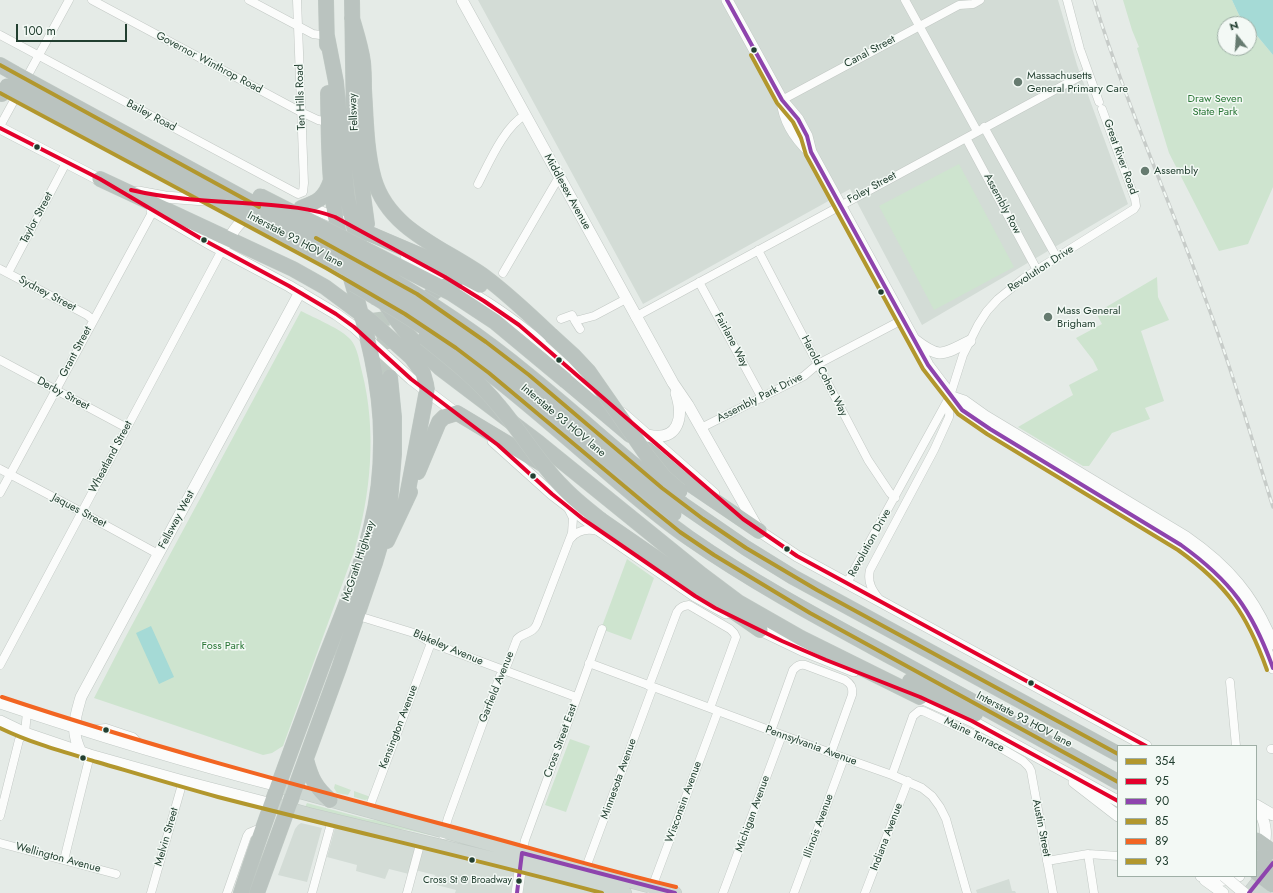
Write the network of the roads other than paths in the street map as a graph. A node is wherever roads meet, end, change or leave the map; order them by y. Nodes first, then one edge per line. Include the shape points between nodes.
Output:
1 (69, 0) edge
2 (92, 0) edge
3 (249, 0) edge
4 (297, 0) edge
5 (326, 0) edge
6 (352, 0) edge
7 (462, 0) edge
8 (727, 0) edge
9 (904, 0) edge
10 (980, 0) edge
11 (1067, 0) edge
12 (960, 2) edge
13 (352, 18) junction
14 (919, 26) junction
15 (298, 27) junction
16 (0, 35) edge
17 (327, 36) junction
18 (39, 56) junction
19 (0, 66) edge
20 (1088, 72) junction
21 (5, 86) edge
22 (782, 100) junction
23 (301, 112) junction
24 (525, 116) junction
25 (328, 122) junction
26 (0, 127) edge
27 (981, 129) junction
28 (966, 138) junction
29 (66, 163) junction
30 (185, 166) junction
31 (559, 177) junction
32 (100, 179) junction
33 (331, 180) junction
34 (478, 184) dead end
35 (301, 201) junction
36 (271, 205) junction
37 (840, 206) junction
38 (1136, 206) joint
39 (153, 211) junction
40 (335, 217) junction
41 (360, 226) junction
42 (226, 244) junction
43 (758, 250) junction
44 (1057, 258) junction
45 (0, 269) edge
46 (1037, 270) junction
47 (8, 273) junction
48 (503, 273) dead end
49 (699, 282) junction
50 (455, 283) junction
51 (364, 290) junction
52 (300, 292) junction
53 (626, 299) junction
54 (361, 312) junction
55 (636, 316) junction
56 (562, 319) dead end
57 (94, 320) junction
58 (902, 320) junction
59 (575, 321) junction
60 (580, 329) dead end
61 (551, 335) junction
62 (912, 338) junction
63 (368, 339) junction
64 (970, 341) junction
65 (414, 342) junction
66 (0, 360) edge
67 (818, 364) junction
68 (390, 377) tunnel mouth
69 (673, 383) junction
70 (56, 390) junction
71 (426, 390) junction
72 (950, 396) junction
73 (762, 398) junction
74 (457, 413) junction
75 (127, 428) junction
76 (701, 428) junction
77 (648, 435) junction
78 (0, 469) edge
79 (11, 474) junction
80 (0, 493) edge
81 (895, 498) junction
82 (406, 501) junction
83 (566, 506) junction
84 (677, 509) junction
85 (82, 512) junction
86 (626, 513) junction
87 (601, 525) junction
88 (759, 531) junction
89 (569, 541) junction
90 (666, 546) junction
91 (158, 554) junction
92 (375, 563) junction
93 (847, 583) junction
94 (881, 602) junction
95 (1250, 606) junction
96 (357, 614) junction
97 (340, 618) junction
98 (710, 618) joint
99 (602, 629) dead end
100 (760, 630) joint
101 (431, 643) junction
102 (1273, 644) edge
103 (590, 663) junction
104 (0, 665) edge
105 (1273, 668) edge
106 (503, 671) junction
107 (1230, 682) dead end
108 (651, 687) junction
109 (576, 697) junction
110 (0, 703) edge
111 (920, 704) junction
112 (714, 709) junction
113 (27, 712) junction
114 (0, 721) edge
115 (79, 729) junction
116 (771, 731) junction
117 (25, 733) junction
118 (782, 735) junction
119 (1144, 745) edge
120 (1236, 745) edge
121 (86, 753) junction
122 (830, 753) junction
123 (1117, 753) edge
124 (844, 758) junction
125 (306, 759) junction
126 (1048, 762) junction
127 (1027, 764) joint
128 (1117, 770) edge
129 (892, 775) junction
130 (183, 781) junction
131 (908, 781) junction
132 (1117, 783) edge
133 (1117, 784) edge
134 (278, 786) junction
135 (295, 790) junction
136 (330, 800) junction
137 (1117, 800) edge
138 (272, 804) junction
139 (1257, 806) edge
140 (288, 809) junction
141 (1257, 810) edge
142 (368, 811) junction
143 (1117, 815) edge
144 (1273, 815) edge
145 (0, 816) edge
146 (332, 820) junction
147 (264, 827) junction
148 (444, 831) junction
149 (421, 841) junction
150 (1257, 841) edge
151 (0, 843) edge
152 (440, 845) junction
153 (1273, 852) edge
154 (1088, 854) junction
155 (1117, 856) edge
156 (1257, 857) edge
157 (521, 859) junction
158 (1257, 859) edge
159 (64, 860) junction
160 (1048, 860) junction
161 (1273, 863) edge
162 (585, 870) junction
163 (1273, 870) edge
164 (1257, 873) edge
165 (116, 874) dead end
166 (1201, 877) edge
167 (1205, 877) edge
168 (1225, 877) edge
169 (1236, 877) edge
170 (1273, 879) edge
171 (1273, 885) edge
172 (651, 890) edge
173 (618, 892) edge
174 (151, 893) edge
175 (227, 893) edge
176 (241, 893) edge
177 (257, 893) edge
178 (312, 893) edge
179 (407, 893) edge
180 (517, 893) edge
181 (675, 893) edge
182 (723, 893) edge
183 (794, 893) edge
184 (865, 893) edge
185 (968, 893) edge
186 (1053, 893) edge
187 (1094, 893) edge
188 (1223, 893) edge
189 (1244, 893) edge
190 (1248, 893) edge
191 (1262, 893) edge

1 - 18 street
2 - 23 street, Governor Winthrop Road
3 - 15 street
4 - 15 street, Ten Hills Road
5 - 17 highway
6 - 13 highway, Fellsway
7 - 24 main road, Middlesex Avenue
8 - 22 main road
9 - 14 street, Assembly Row
10 - 12 street, Canal Street via 972,4
11 - 20 street, Great River Road
12 - 14 street, Canal Street
13 - 41 highway, Fellsway via 354,124
13 - 61 highway via 363,62 370,160 383,199 408,228 495,285
14 - 22 street, Canal Street
14 - 27 street, Assembly Row
15 - 17 street via 313,34
15 - 23 street, Ten Hills Road
16 - 18 street, Bailey Road
17 - 25 highway
17 - 41 highway via 336,82 346,189
18 - 26 street
18 - 35 street, Bailey Road via 298,194
19 - 21 highway
20 - 27 street, Foley Street
20 - 38 street, Great River Road via 1136,199
21 - 30 highway, bridge
21 - 51 highway, bridge
21 - 84 highway, Interstate 93 HOV lane, bridge via 339,264 417,309 506,372
22 - 37 main road via 798,119 807,136 811,152
23 - 25 street, Governor Winthrop Road
23 - 35 street, Ten Hills Road via 304,183
24 - 31 main road, Middlesex Avenue
24 - 34 street via 518,119 509,129
25 - 33 highway
26 - 29 main road
27 - 28 street, Foley Street
27 - 44 street, Assembly Row
28 - 37 street, Foley Street
28 - 46 street, Assembly Row
29 - 32 main road
29 - 47 street, Taylor Street
30 - 84 highway, bridge via 370,267 440,309 529,375 642,472
30 - 88 highway, bridge via 238,185 451,293 479,310 670,469
31 - 48 street
31 - 53 main road, Middlesex Avenue
32 - 36 main road via 158,196
32 - 39 main road
32 - 42 highway
33 - 35 highway via 321,198
33 - 40 highway
35 - 36 main road
35 - 40 main road
36 - 42 main road via 246,217
37 - 43 street, Foley Street
37 - 58 main road
38 - 44 street, Revolution Drive
39 - 42 main road
39 - 57 street, Grant Street
40 - 41 main road
40 - 54 highway, McGrath Highway
41 - 50 main road
41 - 61 highway via 462,275 511,305
41 - 65 highway via 364,258 379,293
42 - 52 main road
42 - 54 highway via 311,279
42 - 75 street, Wheatland Street
43 - 49 street, Foley Street
43 - 67 street, Harold Cohen Way
44 - 46 street, Revolution Drive
45 - 47 street, Sydney Street
46 - 64 street, Revolution Drive via 998,299 987,311
47 - 57 street, Sydney Street
49 - 55 street, Foley Street
49 - 73 street, Fairlane Way
50 - 65 highway via 446,284 438,289 422,307 412,329
50 - 77 main road via 519,325
51 - 84 highway, bridge via 412,318
51 - 87 highway, bridge via 473,378 499,406 561,486
52 - 63 main road via 345,320
52 - 91 main road, Fellsway West
53 - 55 main road, Middlesex Avenue
53 - 59 street via 594,316
54 - 63 highway, McGrath Highway
54 - 71 highway via 418,365 425,378
55 - 69 main road, Middlesex Avenue
56 - 59 street via 572,315
57 - 70 street, Grant Street
58 - 62 main road
58 - 67 street, Assembly Park Drive
59 - 60 street
61 - 84 highway, bridge via 589,372 664,477
62 - 64 main road via 931,351 943,354
62 - 72 main road
63 - 71 main road
63 - 97 highway, McGrath Highway via 379,403 379,477 375,510 366,545
64 - 72 street, Revolution Drive
65 - 86 highway via 449,375
66 - 70 street, Derby Street
67 - 73 street, Assembly Park Drive via 804,376
67 - 81 street, Harold Cohen Way via 868,460
68 - 92 highway, McGrath Highway via 394,425 393,469 387,518
69 - 76 main road, Middlesex Avenue
69 - 77 main road, Middlesex Avenue via 680,407 679,422 665,435
70 - 75 street, Derby Street
70 - 79 street, Grant Street
71 - 74 main road
71 - 82 highway
72 - 81 street, Revolution Drive
72 - 94 street, Revolution Drive via 949,417 934,450 870,570 868,580
72 - 95 main road via 964,402 1191,541 1222,565 1240,584
73 - 76 street, Assembly Park Drive
74 - 82 highway via 444,417 439,422
74 - 83 main road via 498,445
74 - 86 highway
75 - 85 street, Wheatland Street
76 - 88 main road, Middlesex Avenue
77 - 88 main road
78 - 79 street, Jaques Street
79 - 80 street, Grant Street
79 - 85 street, Jaques Street
81 - 93 street, Revolution Drive
82 - 92 highway
83 - 87 main road
83 - 89 street, Garfield Avenue via 574,518
84 - 123 highway via 724,533 811,587
84 - 128 highway, Interstate 93 HOV lane via 737,559 782,587
84 - 132 highway via 710,552 778,595
85 - 91 street, Jaques Street
85 - 104 street, Wheatland Street
86 - 90 highway
87 - 89 street via 574,534
87 - 100 highway
88 - 93 main road via 797,556
89 - 106 street, Garfield Avenue via 535,629 517,639
90 - 111 highway via 721,590 755,612
90 - 133 highway via 808,632
91 - 115 main road, Fellsway West via 82,697 74,721
92 - 96 highway, McGrath Highway
93 - 94 main road
94 - 119 main road
95 - 102 main road via 1262,619
95 - 105 main road
96 - 97 street
96 - 101 street, Blakeley Avenue via 417,634
96 - 125 highway, McGrath Highway
97 - 134 highway, McGrath Highway
98 - 108 street, Minnesota Avenue via 689,605 679,608
98 - 112 street, Wisconsin Avenue via 730,629 736,637
99 - 103 street, Cross Street East
100 - 111 main road
101 - 106 street, Blakeley Avenue
101 - 142 street, Kensington Avenue
103 - 108 street, Pennsylvania Avenue
103 - 109 street, Cross Street East
106 - 109 street, Blakeley Avenue
106 - 148 street, Garfield Avenue
107 - 120 street
108 - 112 street, Pennsylvania Avenue
108 - 162 street, Minnesota Avenue
109 - 157 street, Cross Street East via 525,840
110 - 113 main road
111 - 126 main road via 972,721
111 - 127 street, Maine Terrace via 923,711 994,744
111 - 129 street via 913,716
112 - 116 street, Pennsylvania Avenue
112 - 172 street, Wisconsin Avenue
113 - 115 main road
113 - 117 street
114 - 117 main road
115 - 121 main road, Fellsway West via 75,740
115 - 134 main road
116 - 118 street, Pennsylvania Avenue
116 - 122 street via 793,670 800,664 805,665 844,680 853,689
117 - 121 main road
117 - 145 street via 19,740
118 - 122 street, Pennsylvania Avenue
118 - 182 street, Michigan Avenue
121 - 130 main road
121 - 159 street
122 - 124 street, Pennsylvania Avenue
124 - 129 street, Pennsylvania Avenue
124 - 183 street, Illinois Avenue
125 - 135 highway, McGrath Highway
125 - 136 highway via 314,784
126 - 137 main road
126 - 143 main road
127 - 160 street, Austin Street
129 - 131 street, Pennsylvania Avenue
130 - 138 main road
130 - 174 street, Melvin Street
131 - 184 street, Indiana Avenue
131 - 185 street, Pennsylvania Avenue via 932,796 940,807
134 - 135 main road
134 - 138 highway, McGrath Highway
135 - 136 main road
135 - 140 highway, McGrath Highway
136 - 142 main road
138 - 140 main road
138 - 147 highway, McGrath Highway
139 - 144 main road
140 - 146 main road
140 - 177 highway, McGrath Highway
141 - 156 main road via 1262,817 1265,832 1263,848
142 - 148 main road
146 - 149 main road
146 - 178 street
147 - 175 street via 247,836
147 - 176 highway, McGrath Highway
148 - 152 street, Garfield Avenue
148 - 157 main road
149 - 152 main road
149 - 179 street
150 - 153 highway, bridge
151 - 159 street, Wellington Avenue
152 - 157 main road
154 - 155 street
154 - 160 street
154 - 187 street
157 - 162 main road
157 - 173 main road
157 - 180 main road
158 - 163 highway, bridge
159 - 165 street, Wellington Avenue
160 - 186 street, Austin Street
161 - 190 main road
162 - 172 main road
164 - 171 highway, bridge
166 - 188 main road
167 - 169 main road via 1223,881
168 - 189 main road, bridge
170 - 191 main road
172 - 181 main road

